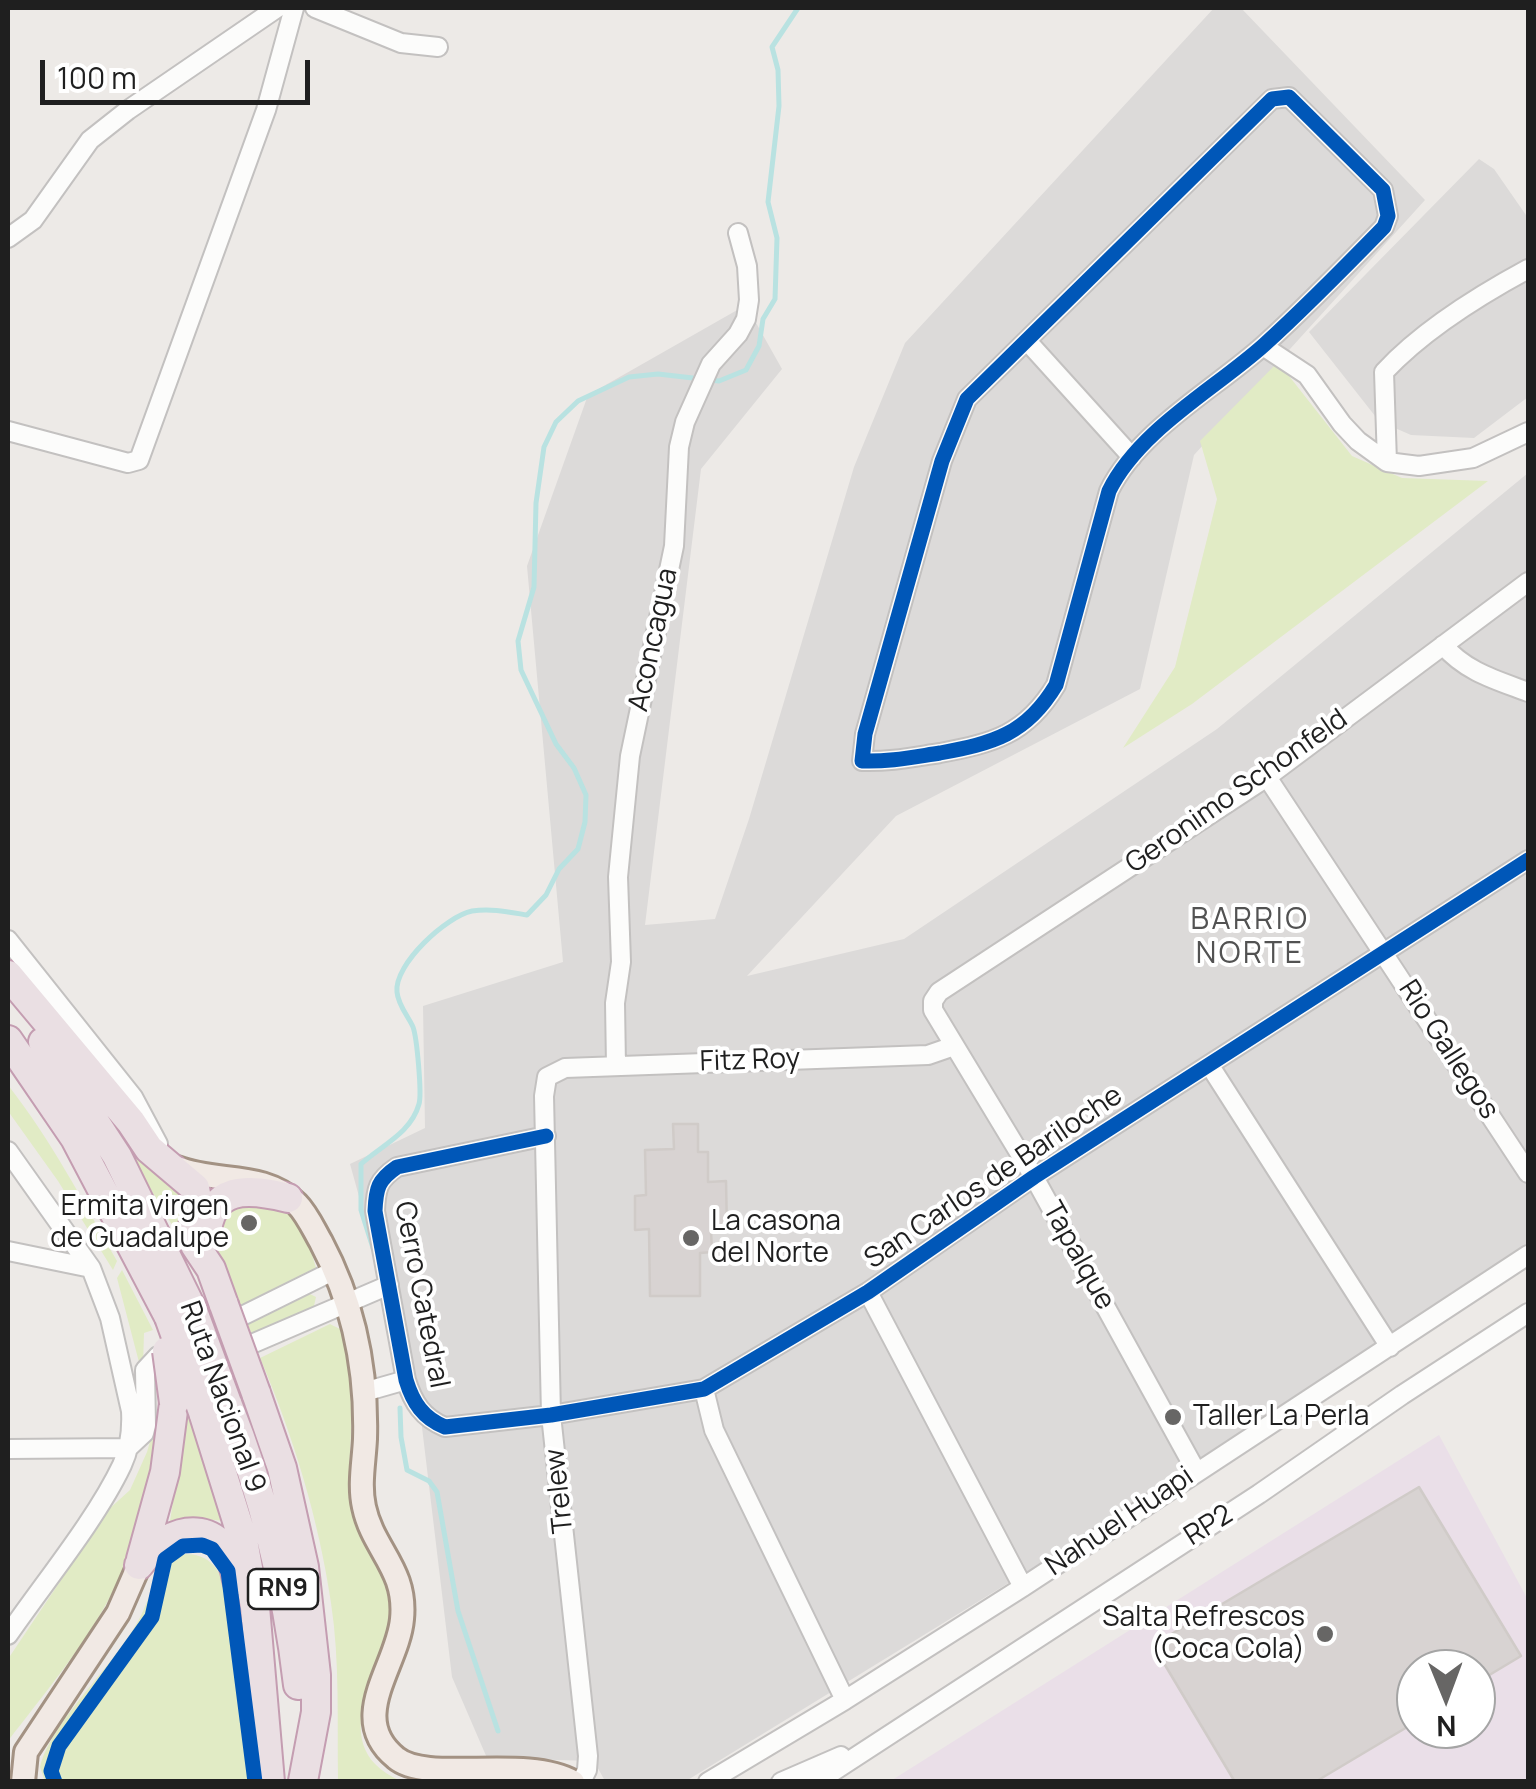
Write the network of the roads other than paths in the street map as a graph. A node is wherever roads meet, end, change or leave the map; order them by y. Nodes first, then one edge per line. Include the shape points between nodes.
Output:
1 (277, 8) edge
2 (294, 8) edge
3 (315, 8) edge
4 (438, 48) dead end
5 (738, 234) dead end
6 (8, 238) edge
7 (1528, 269) edge
8 (1028, 342) junction
9 (1263, 346) junction
10 (8, 431) edge
11 (1528, 432) edge
12 (1132, 457) junction
13 (1387, 462) junction
14 (1528, 582) edge
15 (1443, 646) junction
16 (1528, 692) edge
17 (1267, 777) junction
18 (1528, 860) edge
19 (8, 940) edge
20 (1384, 952) junction
21 (8, 975) edge
22 (939, 992) joint
23 (8, 997) edge
24 (8, 1040) edge
25 (954, 1046) junction
26 (616, 1066) junction
27 (1210, 1066) junction
28 (547, 1078) joint
29 (546, 1136) junction
30 (8, 1151) edge
31 (168, 1166) junction
32 (1528, 1173) edge
33 (1034, 1176) junction
34 (288, 1198) junction
35 (8, 1251) edge
36 (1528, 1255) edge
37 (91, 1268) junction
38 (211, 1269) junction
39 (336, 1270) junction
40 (389, 1285) junction
41 (868, 1292) junction
42 (348, 1300) junction
43 (230, 1312) junction
44 (1528, 1313) edge
45 (170, 1330) junction
46 (247, 1346) dead end
47 (1390, 1347) junction
48 (406, 1380) junction
49 (704, 1390) junction
50 (364, 1392) junction
51 (168, 1395) junction
52 (146, 1400) junction
53 (215, 1407) junction
54 (552, 1414) junction
55 (445, 1427) joint
56 (128, 1448) junction
57 (8, 1449) edge
58 (1196, 1471) junction
59 (139, 1565) junction
60 (1023, 1587) junction
61 (8, 1636) edge
62 (845, 1700) junction
63 (888, 1736) junction
64 (269, 1769) edge
65 (18, 1777) edge
66 (303, 1782) edge
67 (577, 1782) edge
68 (708, 1782) edge
69 (781, 1782) edge
70 (817, 1782) edge

1 - 6 street via 90,140 33,220
2 - 10 street via 266,110 139,460 128,464
3 - 4 street via 401,43
5 - 26 street, Aconcagua via 748,266 746,319 711,364 678,447 674,546 630,756 618,877
7 - 13 street via 1384,372
8 - 9 street via 1272,98 1288,97 1383,190 1388,216
8 - 12 street
8 - 12 street via 966,399 958,415 862,761 989,744 1042,709 1056,685 1109,491
9 - 12 street
9 - 13 street via 1308,374 1342,424
11 - 13 street via 1472,458 1419,466
14 - 15 street, Geronimo Schonfeld
15 - 16 street via 1472,671
15 - 17 street, Geronimo Schonfeld
17 - 20 street, Rio Gallegos
17 - 22 street, Geronimo Schonfeld
18 - 20 street, San Carlos de Bariloche
19 - 31 street via 133,1096
20 - 27 street, San Carlos de Bariloche
20 - 32 street, Rio Gallegos
21 - 31 highway
22 - 25 street, Tapalque via 932,1010
23 - 45 highway, Ruta Nacional 9 / RN9 via 97,1122 143,1208
24 - 45 highway, Ruta Nacional 9 / RN9 via 75,1138
25 - 26 street, Fitz Roy via 928,1055
25 - 33 street, Tapalque
26 - 28 street, Fitz Roy via 564,1068
27 - 33 street, San Carlos de Bariloche
27 - 47 street
28 - 29 street, Trelew
29 - 40 street, Cerro Catedral via 397,1167 381,1178 376,1211
29 - 54 street, Trelew
30 - 37 street
31 - 34 main road via 204,1178 256,1180
31 - 38 highway via 195,1188 191,1234
33 - 41 street, San Carlos de Bariloche
33 - 58 street, Tapalque
34 - 38 highway via 250,1190 218,1204 207,1227
34 - 39 main road
35 - 37 street
36 - 47 street, Nahuel Huapi
37 - 56 street via 128,1392
38 - 43 highway
39 - 42 main road
39 - 43 street
40 - 42 street
40 - 48 street, Cerro Catedral
41 - 49 street, San Carlos de Bariloche
41 - 60 street
42 - 46 street
42 - 50 main road
43 - 66 highway, bridge via 282,1468 304,1567 316,1712
44 - 63 street, RP2 / RP2
45 - 51 highway, bridge
45 - 52 street via 145,1370
45 - 53 highway, Ruta Nacional 9 / RN9, bridge
47 - 58 street, Nahuel Huapi
48 - 50 street
48 - 55 street, Cerro Catedral via 412,1402
49 - 54 street, San Carlos de Bariloche
49 - 62 street via 714,1430
50 - 67 main road via 364,1510 394,1568 403,1605 374,1708 380,1740 412,1767 514,1768
51 - 52 street
51 - 59 highway via 165,1472
52 - 56 street via 144,1433
53 - 64 highway, Ruta Nacional 9 / RN9 via 255,1607
53 - 66 highway, Ruta Nacional 9 / RN9 via 245,1447 283,1584 302,1712
54 - 55 street, San Carlos de Bariloche
54 - 67 street, Trelew via 588,1756
56 - 57 street
56 - 61 street via 104,1495
58 - 60 street, Nahuel Huapi
59 - 64 highway via 162,1541 192,1531 217,1540 227,1552 235,1567 252,1708
59 - 65 main road via 113,1622 38,1731
60 - 62 street, Nahuel Huapi
62 - 68 street, Nahuel Huapi
63 - 69 street, RP2
63 - 70 street, RP2

